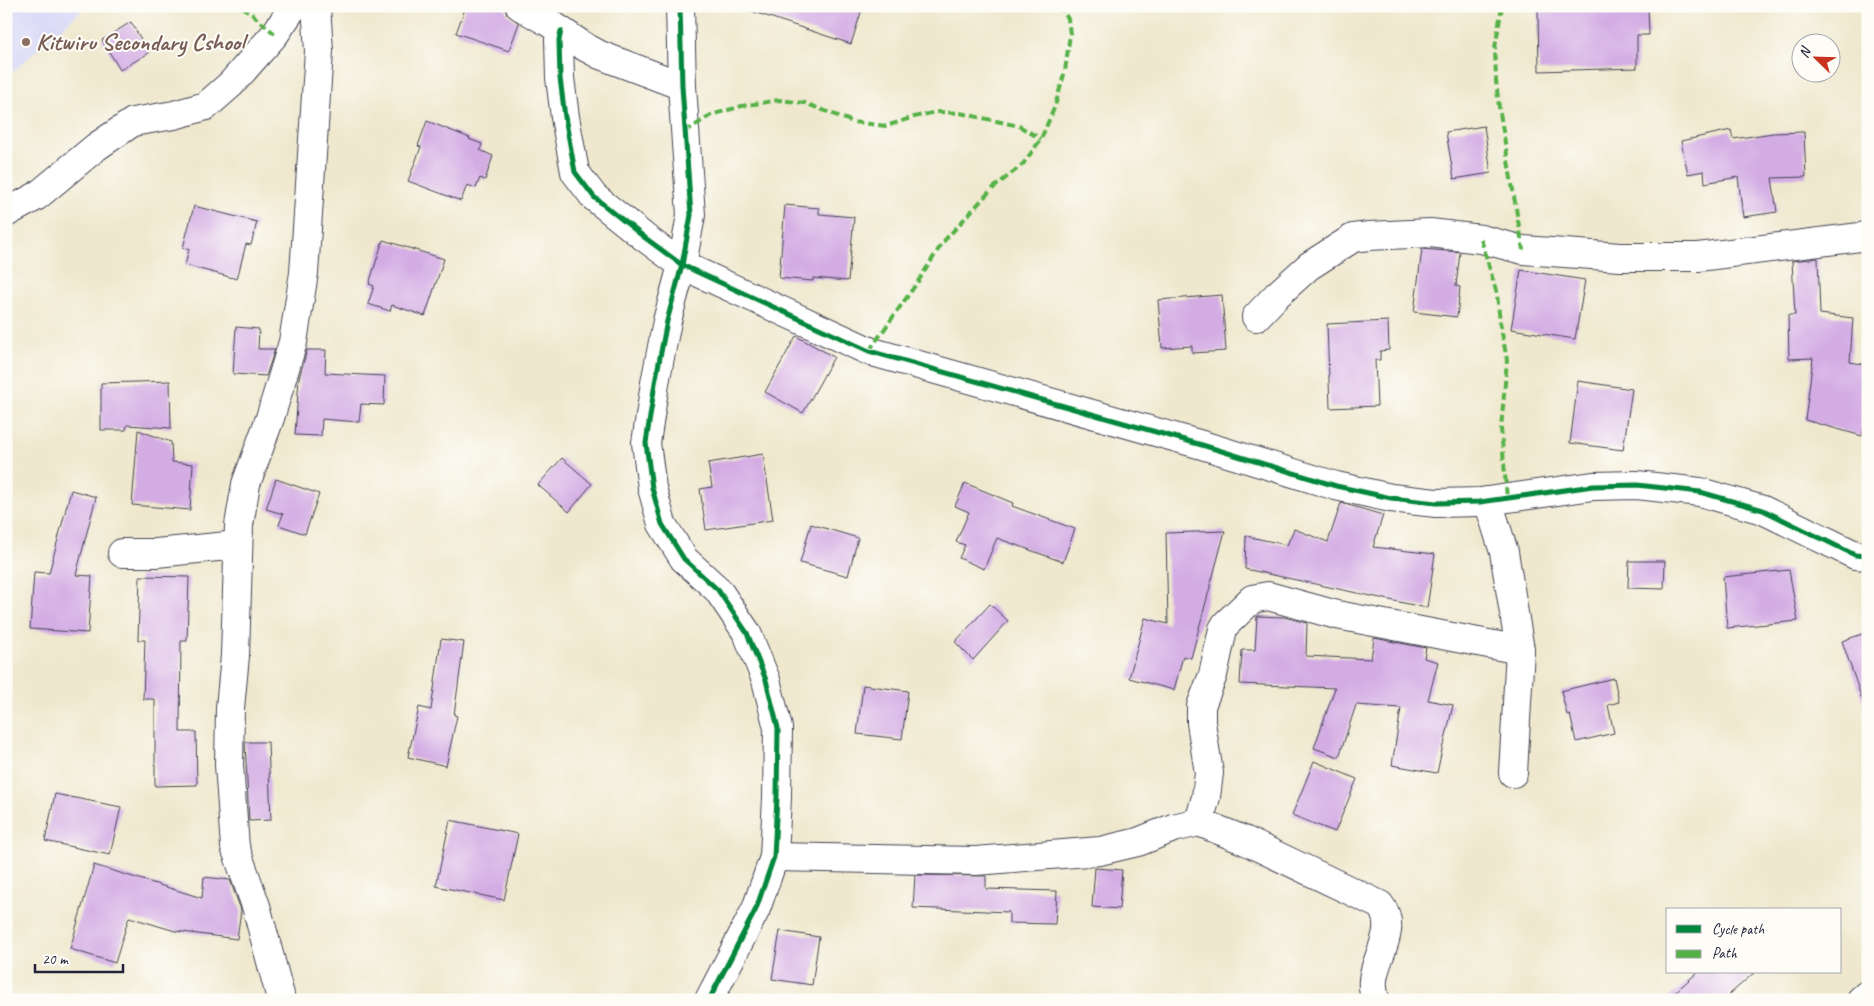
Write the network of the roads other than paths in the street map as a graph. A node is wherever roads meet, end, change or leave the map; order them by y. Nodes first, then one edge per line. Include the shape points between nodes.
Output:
1 (294, 6) edge
2 (316, 6) edge
3 (520, 6) edge
4 (680, 6) edge
5 (561, 30) junction
6 (682, 86) junction
7 (6, 213) edge
8 (1868, 236) edge
9 (682, 265) junction
10 (1256, 317) dead end
11 (1488, 501) junction
12 (238, 545) junction
13 (122, 553) dead end
14 (1868, 556) edge
15 (1520, 650) junction
16 (1513, 773) dead end
17 (1199, 822) junction
18 (774, 857) junction
19 (1868, 994) edge
20 (279, 1000) edge
21 (709, 1000) edge
22 (1375, 1000) edge
23 (1861, 1000) edge

1 - 7 street via 275,34 231,84 206,106 174,116 133,122 96,147 37,196
2 - 12 street via 319,51 304,273 293,342 246,484
3 - 5 street
4 - 6 street
5 - 6 street via 600,55
5 - 9 street via 560,78 575,172 594,197
6 - 9 street via 691,215
8 - 10 street via 1698,256 1620,257 1523,250 1481,239 1430,233 1353,238 1309,266 1276,294
9 - 11 street via 869,351 1202,444 1336,486 1391,498 1436,503
9 - 18 street via 658,366 646,443 652,488 662,524 684,558 718,590 747,633 766,680 778,728
11 - 14 street via 1593,486 1637,484 1700,492 1763,510 1855,555
11 - 15 street via 1504,552
12 - 13 street
12 - 20 street via 229,765 235,847 269,950
15 - 16 street
15 - 17 street via 1337,615 1268,596 1252,599 1223,629 1201,706 1209,773
17 - 18 street via 1100,851 976,861
17 - 22 street via 1380,905 1388,923 1373,980
18 - 21 street via 756,908
19 - 23 street

